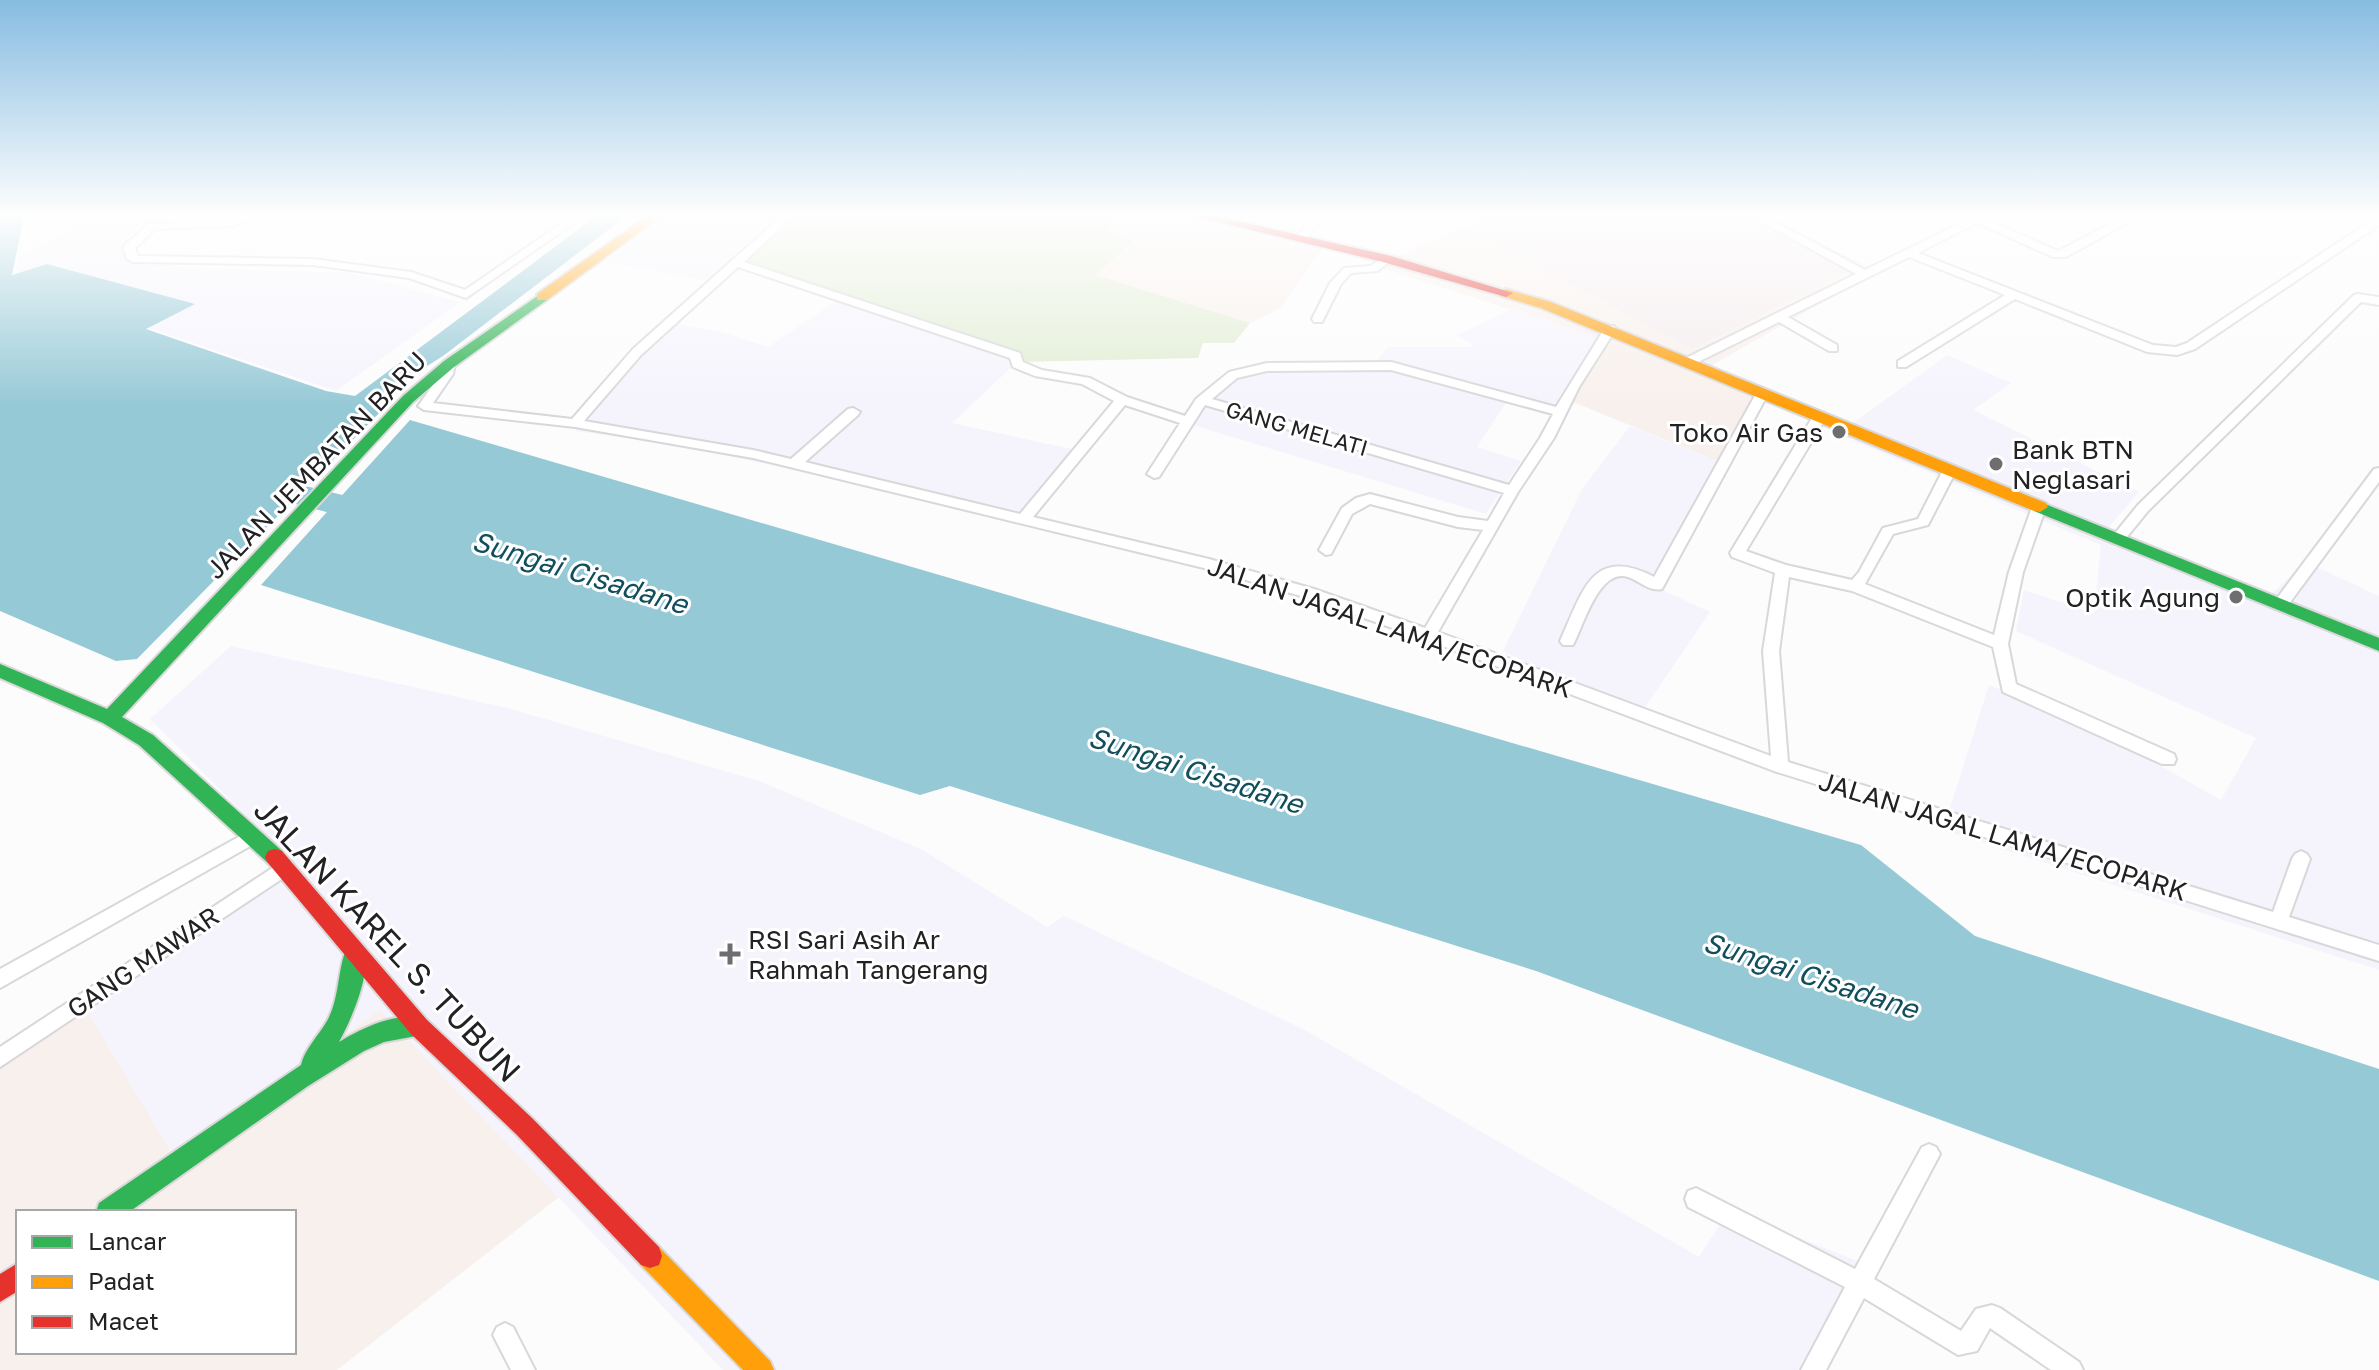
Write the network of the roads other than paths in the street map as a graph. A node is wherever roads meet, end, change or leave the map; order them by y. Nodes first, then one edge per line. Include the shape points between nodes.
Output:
1 (419, 278) edge
2 (489, 278) edge
3 (569, 278) edge
4 (720, 278) edge
5 (782, 278) edge
6 (1341, 278) edge
7 (1453, 278) edge
8 (1856, 278) edge
9 (1971, 278) edge
10 (2293, 278) edge
11 (2014, 295) junction
12 (2379, 301) edge
13 (1780, 317) junction
14 (1318, 319) dead end
15 (1610, 329) junction
16 (1833, 348) dead end
17 (1695, 358) junction
18 (1902, 364) dead end
19 (442, 370) junction
20 (1763, 392) junction
21 (1122, 400) junction
22 (1205, 401) junction
23 (853, 412) dead end
24 (1560, 412) junction
25 (1820, 416) junction
26 (1188, 421) junction
27 (575, 423) junction
28 (794, 464) junction
29 (1950, 469) junction
30 (2379, 472) edge
31 (1154, 474) dead end
32 (1512, 491) junction
33 (2039, 507) junction
34 (1023, 519) junction
35 (1494, 526) junction
36 (2117, 540) junction
37 (1326, 550) dead end
38 (1783, 570) junction
39 (1855, 586) junction
40 (2280, 605) junction
41 (1429, 635) junction
42 (1568, 641) dead end
43 (2000, 644) junction
44 (2379, 645) edge
45 (0, 671) edge
46 (110, 718) junction
47 (2168, 759) dead end
48 (1780, 766) junction
49 (253, 836) junction
50 (2301, 859) dead end
51 (286, 867) junction
52 (2278, 922) junction
53 (2379, 953) edge
54 (355, 954) junction
55 (0, 979) edge
56 (419, 1027) junction
57 (0, 1058) edge
58 (300, 1078) junction
59 (1929, 1154) dead end
60 (1696, 1199) dead end
61 (111, 1210) edge
62 (1860, 1283) junction
63 (505, 1335) dead end
64 (523, 1370) edge
65 (761, 1370) edge
66 (1813, 1370) edge
67 (2071, 1370) edge

1 - 2 street via 466,294
3 - 19 main road, JALAN JEMBATAN BARU
4 - 27 street via 637,352
5 - 21 street, GANG MELATI via 1018,356 1019,365 1086,381
6 - 14 street
7 - 15 main road
8 - 13 street
9 - 11 street
10 - 11 street via 2177,351 2151,349
11 - 18 street
12 - 36 street via 2358,298 2143,508
13 - 16 street
13 - 17 street
15 - 17 main road
15 - 24 street
17 - 20 main road
19 - 27 street, JALAN JAGAL LAMA/ECOPARK via 447,374 424,406
19 - 46 main road, JALAN JEMBATAN BARU via 408,399
20 - 25 main road
20 - 42 street via 1657,585 1623,570 1605,573
21 - 26 street, GANG MELATI
21 - 34 street
22 - 24 street via 1233,375 1267,367 1391,366
22 - 26 street, GANG MELATI
22 - 32 street, GANG MELATI
23 - 28 street
24 - 32 street
25 - 29 main road
25 - 38 street via 1737,553
26 - 31 street
27 - 28 street, JALAN JAGAL LAMA/ECOPARK
28 - 34 street, JALAN JAGAL LAMA/ECOPARK
29 - 33 main road
29 - 39 street via 1923,522 1888,531
30 - 40 street
32 - 35 street
33 - 36 main road
33 - 43 street via 2016,572
34 - 41 street, JALAN JAGAL LAMA/ECOPARK via 1209,564
35 - 37 street via 1370,499 1356,501
35 - 41 street
36 - 40 main road
38 - 39 street
38 - 48 street via 1771,651
39 - 43 street
40 - 44 main road
41 - 48 street, JALAN JAGAL LAMA/ECOPARK
43 - 47 street via 2009,688
45 - 46 main road, JALAN KAREL S. TUBUN
46 - 49 main road, JALAN KAREL S. TUBUN via 146,740
48 - 52 street, JALAN JAGAL LAMA/ECOPARK
49 - 51 main road, JALAN KAREL S. TUBUN
49 - 55 street
50 - 52 street
51 - 54 main road, JALAN KAREL S. TUBUN
51 - 57 street, GANG MAWAR
52 - 53 street, JALAN JAGAL LAMA/ECOPARK
54 - 56 main road, JALAN KAREL S. TUBUN
54 - 58 main road via 344,1019
56 - 58 main road via 382,1032
56 - 65 main road, JALAN KAREL S. TUBUN via 524,1126
58 - 61 main road
59 - 62 street
60 - 62 street
62 - 66 street
62 - 67 street via 1958,1343 1969,1343 1984,1317 1992,1316
63 - 64 street

